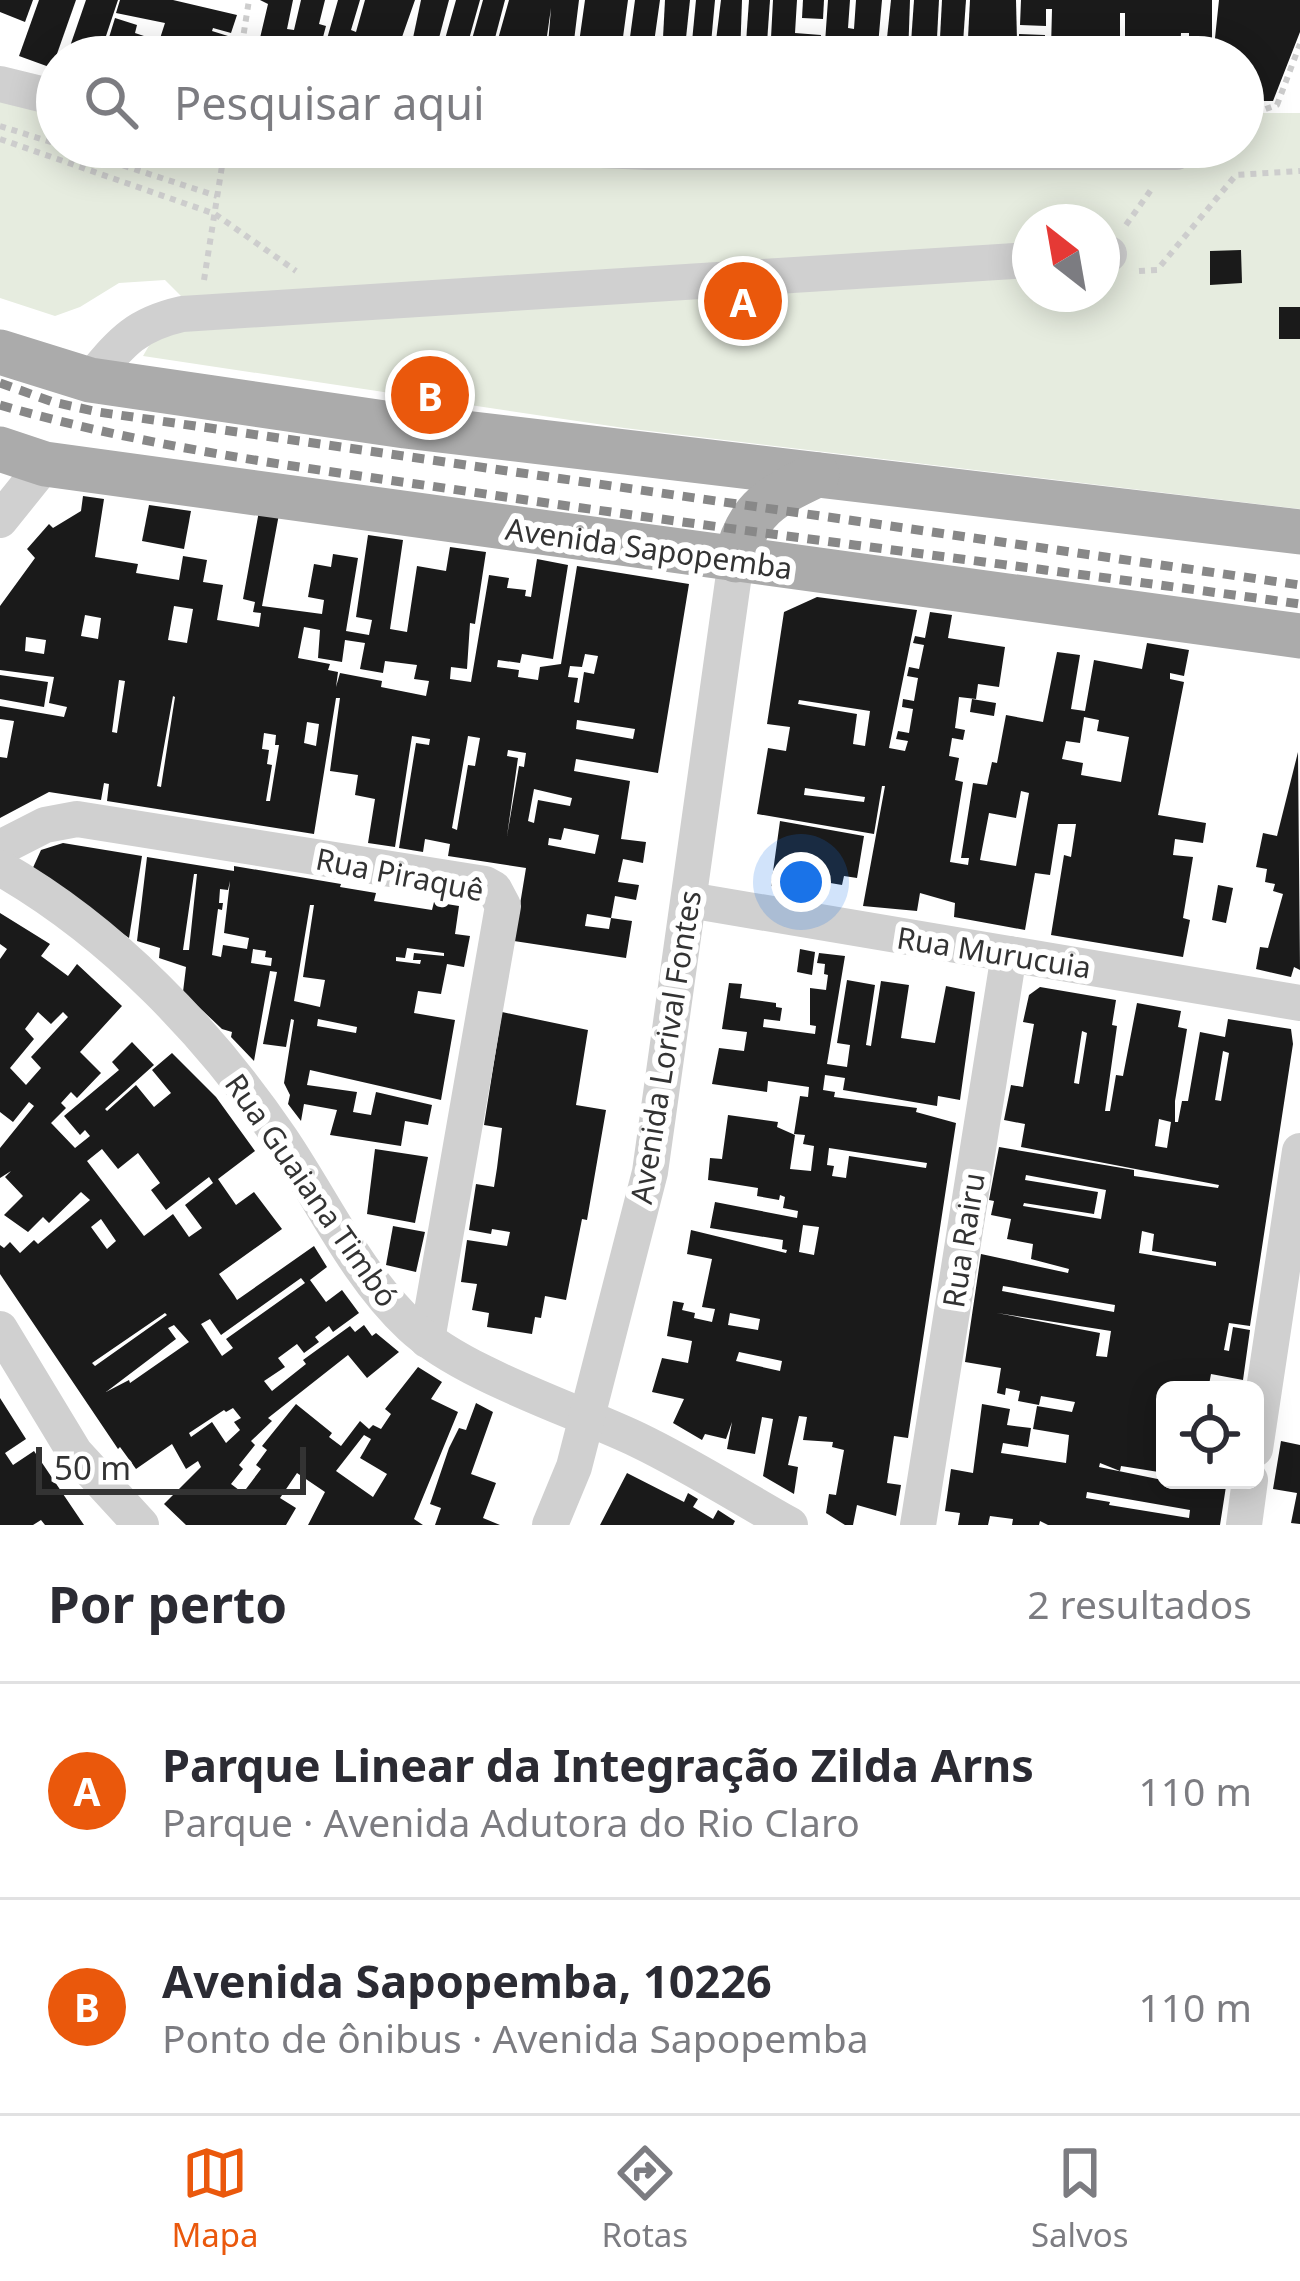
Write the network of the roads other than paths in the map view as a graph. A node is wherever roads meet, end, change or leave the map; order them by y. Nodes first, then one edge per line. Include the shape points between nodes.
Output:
1 (0, 84) edge
2 (36, 93) edge
3 (1012, 261) edge
4 (0, 352) edge
5 (90, 380) junction
6 (0, 449) edge
7 (45, 464) junction
8 (817, 475) junction
9 (0, 520) edge
10 (1300, 532) edge
11 (736, 560) junction
12 (1300, 637) edge
13 (0, 848) edge
14 (0, 868) edge
15 (688, 900) junction
16 (1009, 954) junction
17 (1300, 1003) edge
18 (1300, 1151) edge
19 (0, 1329) edge
20 (427, 1340) junction
21 (1264, 1389) edge
22 (587, 1418) junction
23 (1249, 1489) edge
24 (141, 1525) edge
25 (550, 1525) edge
26 (790, 1525) edge
27 (918, 1525) edge
28 (1244, 1525) edge

1 - 2 street
3 - 5 street via 199,313 147,322
4 - 5 main road
5 - 8 main road
6 - 7 main road, Avenida Sapopemba
7 - 9 street
7 - 11 main road, Avenida Sapopemba
8 - 10 main road
8 - 11 main road via 750,519
11 - 12 main road, Avenida Sapopemba
11 - 15 street, Avenida Lorival Fontes
13 - 20 street, Rua Piraquê via 77,819 494,889 503,906
14 - 20 street, Rua Guaiana Timbó via 166,998 260,1109 388,1302
15 - 16 street, Rua Murucuia
15 - 22 street, Avenida Lorival Fontes via 650,1172
16 - 17 street, Rua Murucuia
16 - 27 street, Rua Rairu
18 - 21 street
19 - 24 street via 75,1453
20 - 22 street, Rua Guaiana Timbó
22 - 25 street, Avenida Lorival Fontes
22 - 26 street, Rua Guaiana Timbó
23 - 28 street

